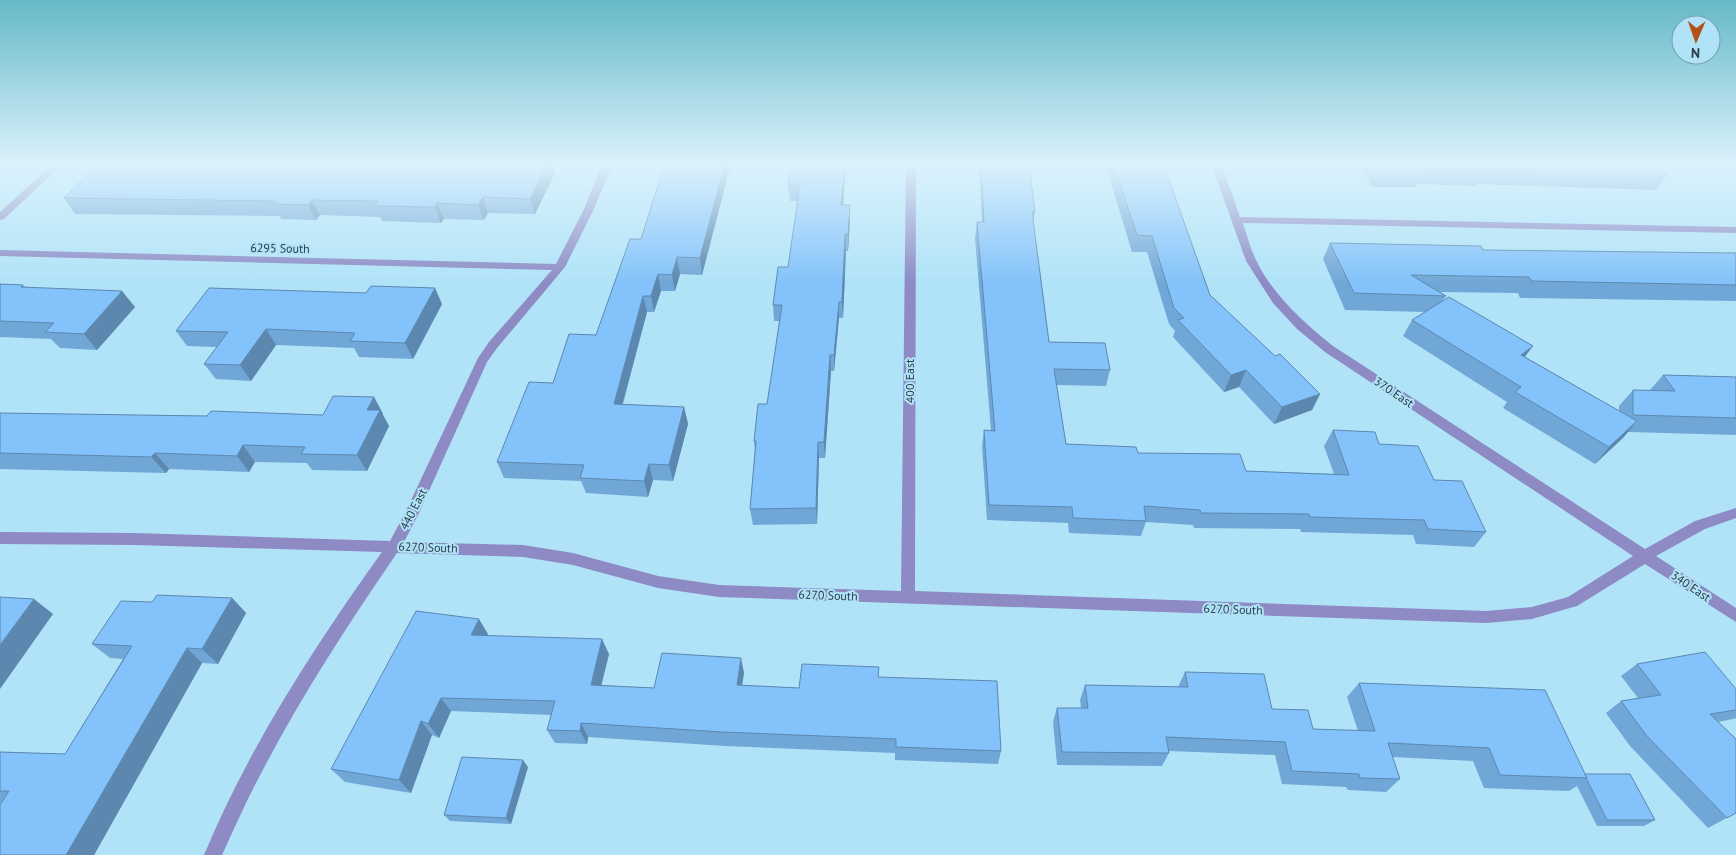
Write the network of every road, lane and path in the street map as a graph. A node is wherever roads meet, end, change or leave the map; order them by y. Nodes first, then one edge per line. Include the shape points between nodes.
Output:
1 (16, 203) edge
2 (592, 203) edge
3 (911, 203) edge
4 (1231, 203) edge
5 (0, 217) edge
6 (1238, 220) junction
7 (1736, 230) edge
8 (0, 253) edge
9 (560, 267) junction
10 (1736, 513) edge
11 (0, 538) edge
12 (394, 546) junction
13 (1646, 556) junction
14 (908, 598) junction
15 (1736, 616) edge
16 (213, 855) edge

1 - 5 street
2 - 9 street, 440 East
3 - 14 street, 400 East
4 - 6 street, 370 East
6 - 7 street
6 - 13 street, 370 East via 1251,261 1277,300 1301,326 1346,360
8 - 9 street, 6295 South
9 - 12 street, 440 East via 482,361
10 - 13 street, 6270 South via 1700,525
11 - 12 street, 6270 South
12 - 14 street, 6270 South via 523,551 573,559 658,582 719,592
12 - 16 street, 440 East via 291,703 250,777
13 - 14 street, 6270 South via 1572,602 1532,612 1486,617
13 - 15 street, 340 East

